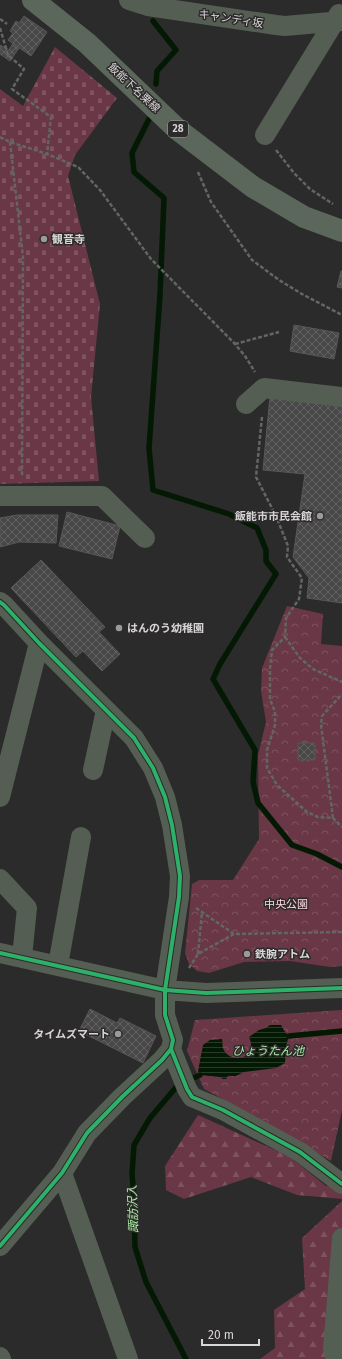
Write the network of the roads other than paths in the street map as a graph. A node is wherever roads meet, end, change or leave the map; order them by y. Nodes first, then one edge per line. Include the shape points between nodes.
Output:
1 (33, 0) edge
2 (129, 0) edge
3 (340, 18) edge
4 (264, 135) road end
5 (342, 231) edge
6 (342, 397) edge
7 (246, 404) dead end
8 (0, 496) edge
9 (145, 538) dead end
10 (0, 602) edge
11 (39, 643) junction
12 (106, 710) junction
13 (93, 770) dead end
14 (0, 797) edge
15 (81, 837) dead end
16 (0, 879) edge
17 (0, 953) edge
18 (22, 957) junction
19 (58, 965) junction
20 (342, 988) edge
21 (169, 990) junction
22 (171, 1049) junction
23 (62, 1174) junction
24 (342, 1184) edge
25 (342, 1238) edge
26 (0, 1246) edge
27 (128, 1359) edge
28 (336, 1359) edge

1 - 5 main road, 飯能下名栗線 / 28 via 87,43 178,129 253,187 304,217
2 - 3 street, キャンディ坂 via 148,6 285,26
3 - 4 street
6 - 7 street via 264,388
8 - 9 street via 102,496
10 - 11 street
11 - 12 street
11 - 14 street
12 - 13 street
12 - 21 street via 134,738 153,768 165,797 172,825 180,876
15 - 19 street
16 - 18 street via 27,908
17 - 18 street
18 - 19 street
19 - 21 street
20 - 21 street via 206,993
21 - 22 street via 165,1015 173,1040
22 - 23 street via 86,1133
22 - 24 street via 192,1097 223,1110 300,1152
23 - 26 street
23 - 27 street
25 - 28 street via 334,1348

